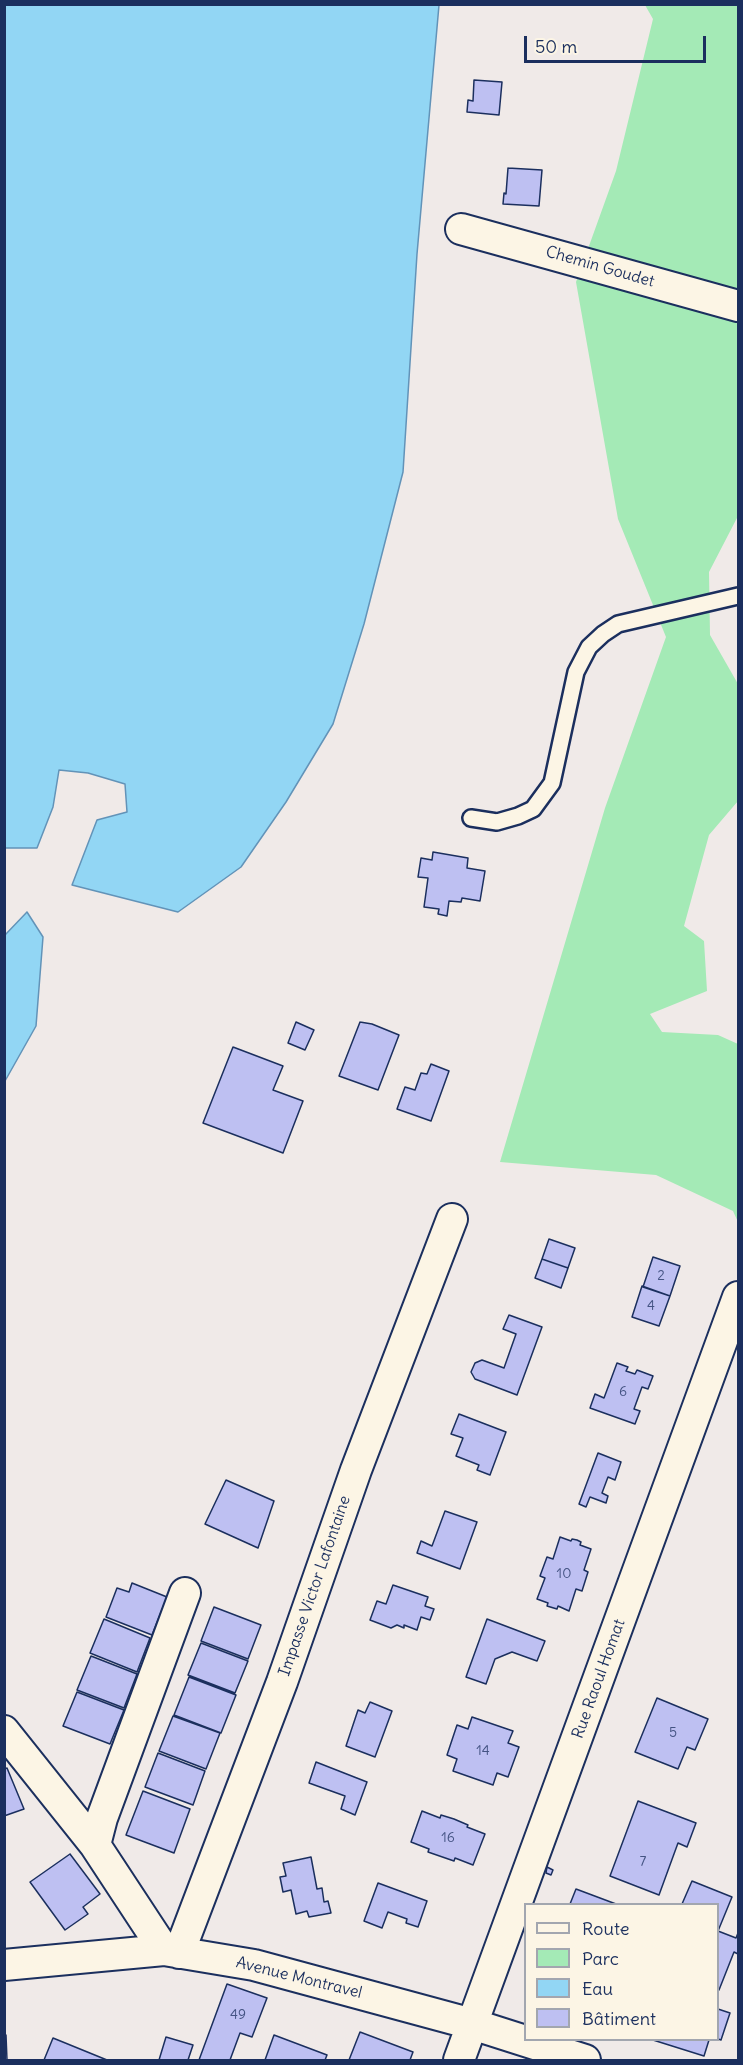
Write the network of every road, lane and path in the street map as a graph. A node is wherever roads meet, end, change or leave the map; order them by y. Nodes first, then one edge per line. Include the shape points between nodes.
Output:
1 (461, 228) dead end
2 (738, 306) edge
3 (738, 596) edge
4 (471, 819) dead end
5 (452, 1219) dead end
6 (738, 1297) edge
7 (185, 1593) dead end
8 (4, 1731) edge
9 (95, 1845) junction
10 (172, 1951) junction
11 (4, 1965) edge
12 (472, 2024) junction
13 (459, 2061) edge
14 (585, 2061) edge

1 - 2 street, Chemin Goudet
3 - 4 lane via 618,624 603,634 589,647 576,672 552,783 533,809 518,816 497,822
5 - 10 street, Impasse Victor Lafontaine via 356,1470 282,1682
6 - 12 street, Rue Raoul Homat
7 - 9 street
8 - 9 street
9 - 10 street
10 - 11 street, Avenue Montravel
10 - 12 street, Avenue Montravel via 254,1965
12 - 13 street, Rue Raoul Homat
12 - 14 street, Avenue Montravel

